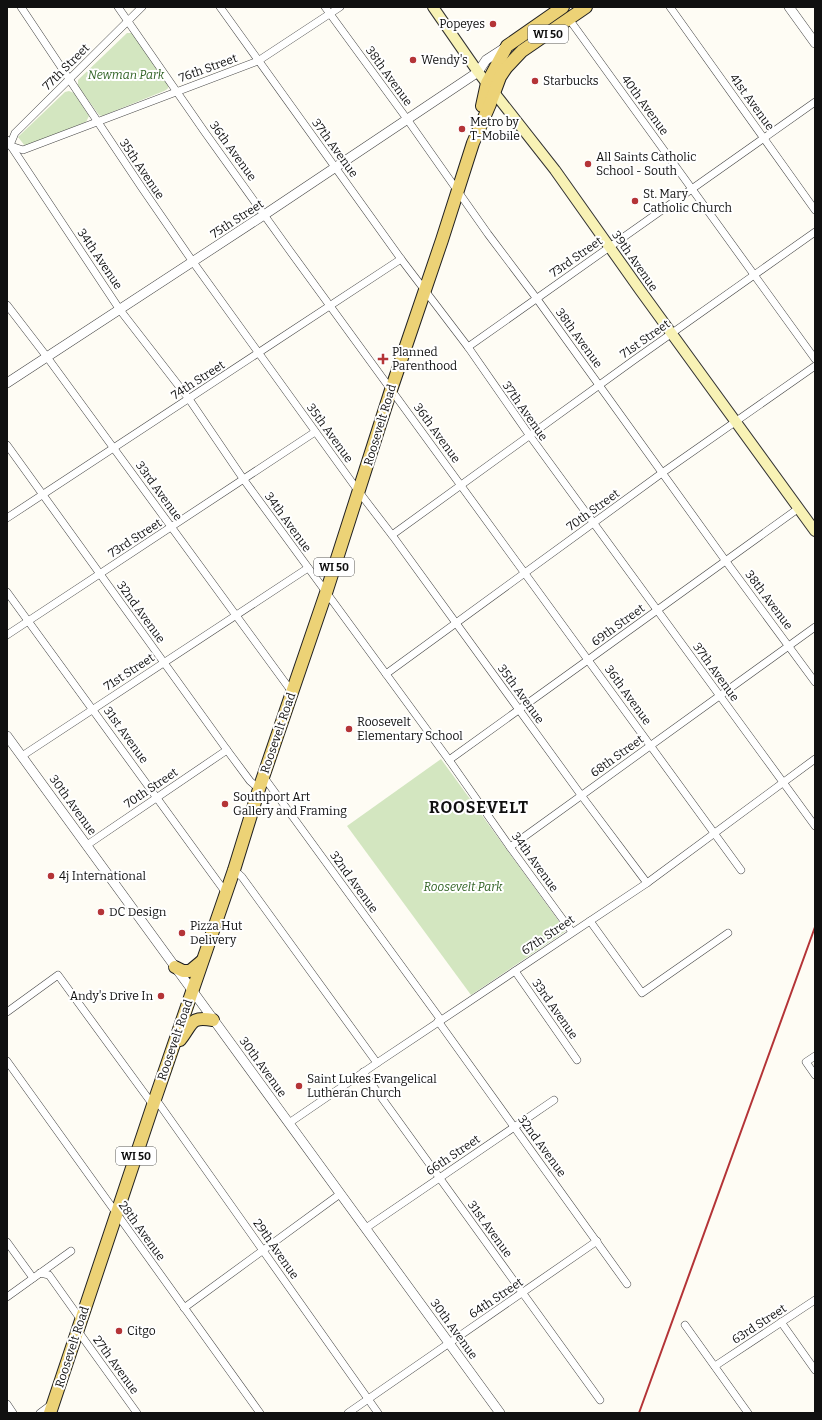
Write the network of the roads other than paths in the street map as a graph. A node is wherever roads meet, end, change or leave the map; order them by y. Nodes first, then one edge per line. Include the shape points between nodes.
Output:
1 (21, 7) edge
2 (118, 7) edge
3 (142, 7) edge
4 (220, 7) edge
5 (325, 7) edge
6 (340, 7) edge
7 (433, 7) edge
8 (561, 7) edge
9 (586, 7) edge
10 (670, 7) edge
11 (789, 7) edge
12 (330, 14) junction
13 (569, 19) junction
14 (128, 21) junction
15 (815, 43) edge
16 (507, 46) junction
17 (258, 61) junction
18 (511, 62) junction
19 (494, 70) junction
20 (478, 72) junction
21 (69, 79) junction
22 (491, 88) junction
23 (176, 91) junction
24 (815, 102) edge
25 (407, 119) junction
26 (97, 121) junction
27 (765, 138) junction
28 (8, 144) edge
29 (336, 167) junction
30 (692, 189) junction
31 (457, 191) junction
32 (815, 210) edge
33 (264, 215) junction
34 (815, 232) edge
35 (610, 247) junction
36 (401, 259) junction
37 (193, 262) junction
38 (754, 275) junction
39 (424, 290) junction
40 (537, 299) junction
41 (7, 305) edge
42 (330, 306) junction
43 (120, 310) junction
44 (672, 334) junction
45 (468, 347) junction
46 (259, 354) junction
47 (47, 357) junction
48 (815, 358) edge
49 (815, 366) edge
50 (7, 383) edge
51 (599, 386) junction
52 (391, 390) junction
53 (189, 398) junction
54 (735, 421) junction
55 (315, 432) junction
56 (530, 436) junction
57 (7, 445) edge
58 (113, 448) junction
59 (662, 473) junction
60 (244, 480) junction
61 (462, 486) junction
62 (359, 492) junction
63 (43, 495) junction
64 (798, 508) junction
65 (7, 518) edge
66 (593, 523) junction
67 (172, 527) junction
68 (815, 531) edge
69 (392, 536) junction
70 (725, 560) junction
71 (308, 568) junction
72 (524, 573) junction
73 (100, 574) junction
74 (7, 592) edge
75 (326, 593) junction
76 (657, 610) junction
77 (236, 615) junction
78 (28, 621) junction
79 (456, 622) junction
80 (815, 628) edge
81 (7, 635) edge
82 (789, 646) junction
83 (589, 660) junction
84 (164, 662) junction
85 (386, 674) junction
86 (815, 682) edge
87 (292, 692) junction
88 (719, 696) junction
89 (93, 709) junction
90 (519, 710) junction
91 (9, 742) edge
92 (651, 745) junction
93 (227, 750) junction
94 (22, 756) junction
95 (815, 759) edge
96 (449, 760) junction
97 (263, 776) junction
98 (783, 783) junction
99 (259, 789) junction
100 (581, 795) junction
101 (157, 797) junction
102 (814, 826) edge
103 (715, 834) junction
104 (87, 845) junction
105 (510, 846) junction
106 (234, 870) junction
107 (741, 870) dead end
108 (647, 883) junction
109 (226, 892) junction
110 (590, 921) junction
111 (572, 932) junction
112 (728, 933) dead end
113 (203, 960) junction
114 (175, 967) junction
115 (514, 971) junction
116 (192, 991) junction
117 (7, 1012) edge
118 (213, 1020) junction
119 (440, 1020) junction
120 (173, 1046) junction
121 (815, 1056) edge
122 (577, 1060) dead end
123 (7, 1061) edge
124 (376, 1063) junction
125 (363, 1072) junction
126 (815, 1075) edge
127 (554, 1100) dead end
128 (154, 1102) junction
129 (289, 1123) junction
130 (515, 1127) junction
131 (439, 1178) junction
132 (340, 1194) junction
133 (117, 1215) junction
134 (366, 1228) junction
135 (597, 1241) junction
136 (7, 1242) edge
137 (263, 1250) junction
138 (71, 1251) dead end
139 (40, 1273) junction
140 (34, 1278) junction
141 (627, 1284) dead end
142 (523, 1293) junction
143 (7, 1297) edge
144 (815, 1300) edge
145 (184, 1308) junction
146 (781, 1322) junction
147 (684, 1324) dead end
148 (79, 1325) junction
149 (450, 1343) junction
150 (714, 1366) junction
151 (815, 1370) edge
152 (368, 1399) junction
153 (600, 1400) dead end
154 (7, 1404) edge
155 (52, 1408) edge
156 (13, 1413) edge
157 (40, 1413) edge
158 (137, 1413) edge
159 (260, 1413) edge
160 (348, 1413) edge
161 (378, 1413) edge
162 (500, 1413) edge
163 (748, 1413) edge

1 - 21 street, 35th Avenue
2 - 14 street, 36th Avenue
3 - 14 street, 77th Street
4 - 17 street, 37th Avenue
5 - 12 street, 38th Avenue
6 - 12 street, 76th Street
7 - 20 main road, 39th Avenue
8 - 16 main road, WI 50
9 - 13 main road, WI 50
10 - 27 street, 41st Avenue
11 - 15 street
12 - 17 street, 76th Street
12 - 25 street, 38th Avenue
13 - 18 main road, WI 50 via 522,51
13 - 30 street, 40th Avenue
14 - 21 street, 77th Street
14 - 23 street, 36th Avenue
16 - 19 main road, WI 50
16 - 20 street, 75th Street via 486,60
17 - 23 street, 76th Street
17 - 29 street, 37th Avenue
18 - 19 street, 75th Street
18 - 22 main road, WI 50
19 - 20 street, 75th Street
19 - 22 main road, WI 50
20 - 22 main road, 39th Avenue
20 - 25 street, 75th Street
21 - 26 street, 35th Avenue
21 - 28 street, 77th Street
22 - 31 main road, Roosevelt Road / WI 50
22 - 35 main road, 39th Avenue via 555,170
23 - 26 street, 76th Street
23 - 33 street, 36th Avenue
24 - 27 street, 73rd Street
25 - 29 street, 75th Street
25 - 31 street, 38th Avenue
26 - 28 street, 76th Street via 23,150
26 - 37 street, 35th Avenue
27 - 30 street, 73rd Street
27 - 32 street, 41st Avenue
28 - 43 street, 34th Avenue
29 - 33 street, 75th Street
29 - 36 street, 37th Avenue
30 - 35 street, 73rd Street
30 - 38 street, 40th Avenue
31 - 39 main road, Roosevelt Road / WI 50
31 - 40 street, 38th Avenue
33 - 37 street, 75th Street
33 - 42 street, 36th Avenue
34 - 38 street, 71st Street
35 - 40 street, 73rd Street
35 - 44 main road, 39th Avenue
36 - 39 street, 37th Avenue
36 - 42 street, 74th Street
37 - 43 street, 75th Street
37 - 46 street, 35th Avenue
38 - 44 street, 71st Street
38 - 48 street, 40th Avenue
39 - 45 street, 37th Avenue
39 - 52 main road, Roosevelt Road / WI 50
40 - 45 street, 73rd Street
40 - 51 street, 38th Avenue
41 - 47 street, 33rd Avenue
42 - 46 street, 74th Street
42 - 52 street, 36th Avenue
43 - 47 street, 75th Street
43 - 53 street, 34th Avenue
44 - 51 street, 71st Street
44 - 54 main road, 39th Avenue
45 - 56 street, 37th Avenue
46 - 53 street, 74th Street
46 - 55 street, 35th Avenue
47 - 50 street, 75th Street
47 - 58 street, 33rd Avenue
49 - 54 street, 70th Street
51 - 56 street, 71st Street
51 - 59 street, 38th Avenue
52 - 61 street, 36th Avenue
52 - 62 main road, Roosevelt Road / WI 50
53 - 58 street, 74th Street
53 - 60 street, 34th Avenue
54 - 59 street, 70th Street
54 - 64 main road, 39th Avenue
55 - 60 street, 73rd Street
55 - 62 street, 35th Avenue
56 - 61 street, 71st Street
56 - 66 street, 37th Avenue
57 - 63 street, 32nd Avenue
58 - 63 street, 74th Street
58 - 67 street, 33rd Avenue
59 - 66 street, 70th Street
59 - 70 street, 38th Avenue
60 - 67 street, 73rd Street
60 - 71 street, 34th Avenue
61 - 69 street, 71st Street
61 - 72 street, 36th Avenue
62 - 69 street, 35th Avenue
62 - 75 main road, Roosevelt Road / WI 50
63 - 65 street, 74th Street
63 - 73 street, 32nd Avenue
64 - 68 main road, 39th Avenue
64 - 70 street, 69th Street
66 - 72 street, 70th Street
66 - 76 street, 37th Avenue
67 - 73 street, 73rd Street
67 - 77 street, 33rd Avenue
69 - 79 street, 35th Avenue
70 - 76 street, 69th Street
70 - 82 street, 38th Avenue
71 - 75 street, 34th Avenue
71 - 77 street, 71st Street
72 - 79 street, 70th Street
72 - 83 street, 36th Avenue
73 - 78 street, 73rd Street
73 - 84 street, 32nd Avenue
74 - 78 street, 31st Avenue
75 - 85 street, 34th Avenue
75 - 87 main road, Roosevelt Road / WI 50
76 - 83 street, 69th Street
76 - 88 street, 37th Avenue
77 - 84 street, 71st Street
77 - 87 street, 33rd Avenue
78 - 81 street, 73rd Street
78 - 89 street, 31st Avenue
79 - 85 street, 70th Street
79 - 90 street, 35th Avenue
80 - 82 street, 68th Street
82 - 86 street, 38th Avenue
82 - 88 street, 68th Street
83 - 90 street, 69th Street
83 - 92 street, 36th Avenue
84 - 89 street, 71st Street
84 - 93 street, 32nd Avenue
85 - 96 street, 34th Avenue
87 - 97 main road, Roosevelt Road / WI 50
88 - 92 street, 68th Street
88 - 98 street, 37th Avenue
89 - 94 street, 71st Street
89 - 101 street, 31st Avenue
90 - 96 street, 69th Street
90 - 100 street, 35th Avenue
91 - 94 street, 30th Avenue
92 - 100 street, 68th Street
92 - 103 street, 36th Avenue
93 - 99 street, 32nd Avenue
93 - 101 street, 70th Street
94 - 104 street, 30th Avenue
95 - 98 street, 67th Street
96 - 105 street, 34th Avenue
97 - 99 main road, Roosevelt Road / WI 50
97 - 119 street, 32nd Avenue
98 - 102 street, 37th Avenue
98 - 103 street, 67th Street
99 - 106 main road, Roosevelt Road / WI 50
100 - 105 street, 68th Street
100 - 108 street, 35th Avenue
101 - 104 street, 70th Street
101 - 109 street, 31st Avenue
103 - 107 street, 36th Avenue
103 - 108 street, 67th Street
104 - 114 street, 30th Avenue
105 - 111 street, 34th Avenue
106 - 109 main road, Roosevelt Road / WI 50
106 - 124 street
108 - 110 street, 67th Street
109 - 113 main road, Roosevelt Road / WI 50
110 - 111 street, 67th Street
110 - 112 street via 642,993
111 - 115 street, 67th Street
113 - 114 main road via 190,971
113 - 116 main road, Roosevelt Road / WI 50
114 - 116 street, 30th Avenue
115 - 119 street, 67th Street
115 - 122 street, 33rd Avenue
116 - 118 street, 30th Avenue
116 - 120 main road, Roosevelt Road / WI 50
117 - 128 street, 29th Avenue via 58,975
118 - 120 main road via 202,1018 194,1021
118 - 129 street, 30th Avenue
119 - 124 street, 67th Street
119 - 130 street, 32nd Avenue
120 - 128 main road, Roosevelt Road / WI 50
121 - 126 street via 806,1062
123 - 133 street, 28th Avenue
124 - 125 street, 67th Street
125 - 129 street, 67th Street
125 - 131 street, 31st Avenue
127 - 130 street, 66th Street
128 - 133 main road, Roosevelt Road / WI 50
128 - 137 street, 29th Avenue
129 - 132 street, 30th Avenue
130 - 131 street, 66th Street
130 - 135 street, 32nd Avenue
131 - 134 street, 66th Street
131 - 142 street, 31st Avenue
132 - 134 street, 30th Avenue
132 - 137 street
133 - 145 street, 28th Avenue
133 - 148 main road, Roosevelt Road / WI 50
134 - 149 street, 30th Avenue
135 - 141 street, 32nd Avenue
135 - 142 street, 64th Street
136 - 140 street
137 - 145 street
137 - 152 street, 29th Avenue
138 - 139 street
139 - 140 street
139 - 148 street, 27th Avenue via 48,1275
140 - 143 street
142 - 149 street, 64th Street
142 - 153 street, 31st Avenue
144 - 146 street, 63rd Street
145 - 159 street, 28th Avenue
146 - 150 street, 63rd Street
146 - 151 street
147 - 150 street
148 - 155 main road, Roosevelt Road / WI 50
148 - 158 street, 27th Avenue
149 - 152 street, 64th Street
149 - 162 street, 30th Avenue
150 - 163 street
152 - 160 street, 64th Street
152 - 161 street, 29th Avenue
154 - 156 street
155 - 157 street

